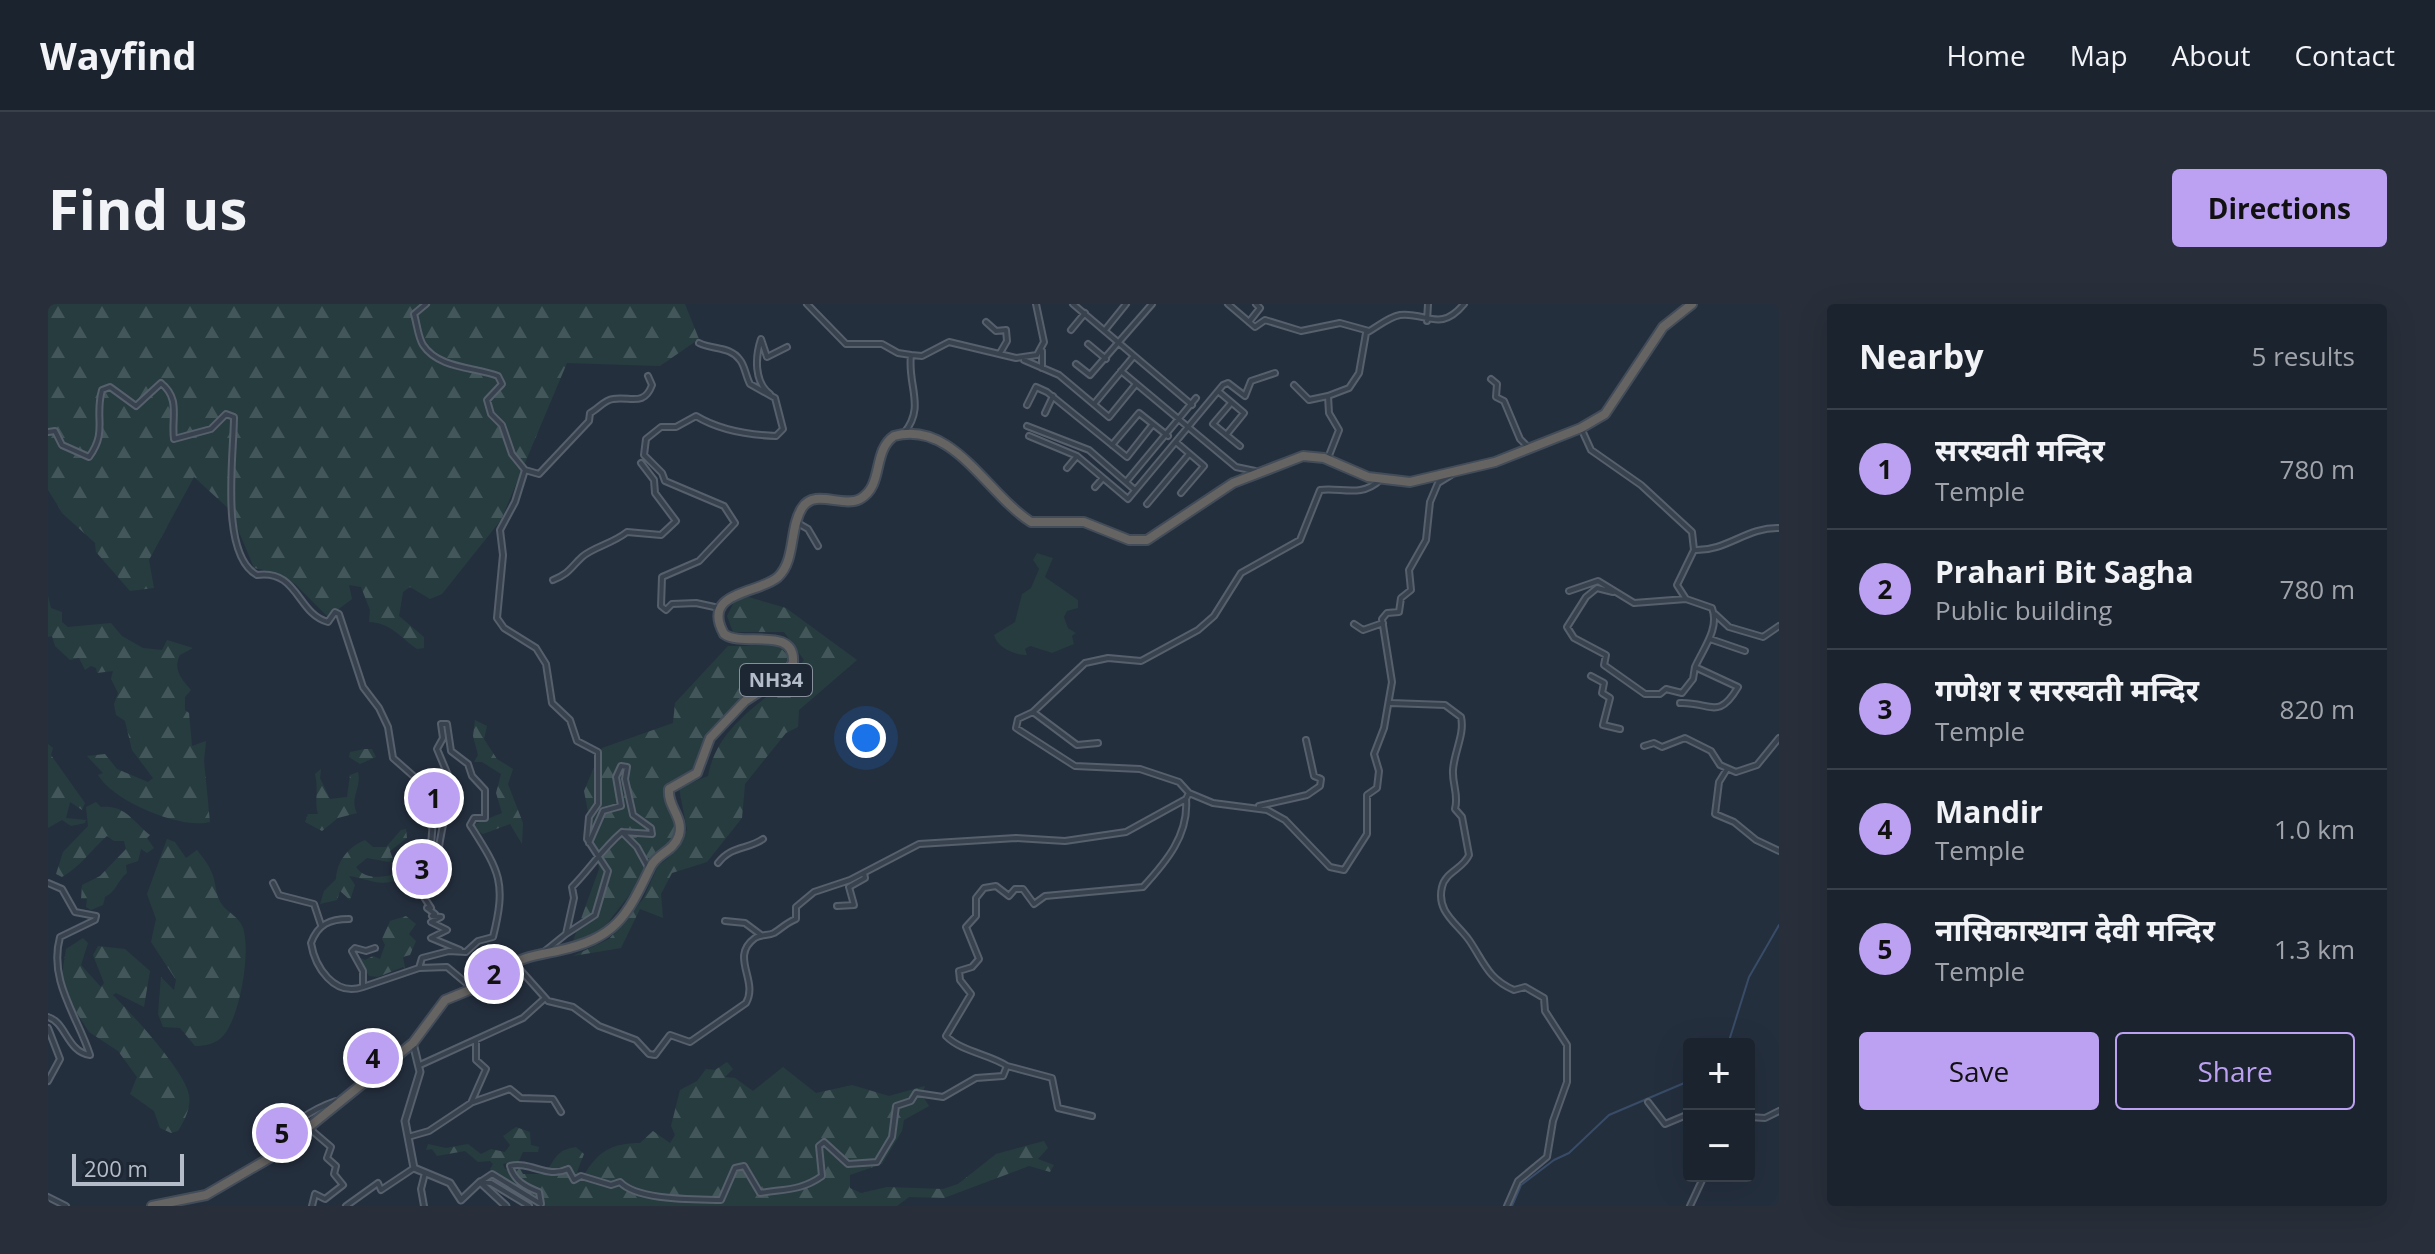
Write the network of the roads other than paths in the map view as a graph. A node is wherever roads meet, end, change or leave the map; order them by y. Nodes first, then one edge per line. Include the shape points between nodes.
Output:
1 (426, 304) edge
2 (807, 304) edge
3 (1036, 304) edge
4 (1073, 304) edge
5 (1126, 304) edge
6 (1152, 304) edge
7 (1228, 304) edge
8 (1256, 304) edge
9 (1428, 304) edge
10 (1464, 304) edge
11 (1692, 304) edge
12 (1085, 313) junction
13 (1427, 321) junction
14 (986, 322) dead end
15 (1249, 322) junction
16 (1071, 330) dead end
17 (1104, 330) junction
18 (1369, 331) junction
19 (699, 343) dead end
20 (1119, 343) junction
21 (1088, 344) dead end
22 (787, 347) dead end
23 (1042, 351) junction
24 (1000, 353) junction
25 (911, 355) junction
26 (1134, 356) junction
27 (1022, 359) junction
28 (1106, 359) junction
29 (1076, 364) dead end
30 (1042, 368) junction
31 (1121, 371) junction
32 (1275, 373) dead end
33 (648, 376) dead end
34 (1491, 379) dead end
35 (1136, 383) junction
36 (1294, 385) dead end
37 (1218, 391) junction
38 (1053, 396) junction
39 (1328, 396) junction
40 (775, 398) junction
41 (1196, 398) dead end
42 (1231, 403) junction
43 (1094, 404) junction
44 (1027, 405) dead end
45 (1192, 405) junction
46 (1045, 413) dead end
47 (1180, 421) junction
48 (1153, 424) junction
49 (1027, 426) dead end
50 (1188, 427) junction
51 (1581, 428) junction
52 (48, 432) edge
53 (904, 433) junction
54 (1227, 434) junction
55 (1029, 436) dead end
56 (1168, 436) junction
57 (1177, 443) junction
58 (1112, 445) junction
59 (1240, 446) dead end
60 (1530, 449) junction
61 (1189, 453) junction
62 (1077, 456) junction
63 (1328, 460) junction
64 (641, 463) dead end
65 (1067, 468) dead end
66 (525, 470) junction
67 (1258, 472) junction
68 (1452, 473) junction
69 (1103, 478) junction
70 (1380, 480) junction
71 (1126, 482) junction
72 (1095, 487) dead end
73 (1135, 490) junction
74 (1181, 493) dead end
75 (1147, 504) dead end
76 (796, 522) junction
77 (1779, 528) edge
78 (818, 546) dead end
79 (1694, 550) junction
80 (553, 580) dead end
81 (1569, 591) dead end
82 (1615, 592) junction
83 (1686, 599) junction
84 (721, 608) junction
85 (1715, 614) junction
86 (1383, 623) junction
87 (1354, 624) dead end
88 (1779, 626) edge
89 (1710, 639) junction
90 (1745, 651) dead end
91 (1695, 667) junction
92 (1591, 676) dead end
93 (1391, 703) junction
94 (1680, 703) dead end
95 (1033, 712) junction
96 (1620, 729) dead end
97 (1779, 738) edge
98 (1306, 740) dead end
99 (1098, 743) dead end
100 (1644, 746) dead end
101 (1727, 769) junction
102 (1189, 793) junction
103 (1186, 799) junction
104 (1256, 807) junction
105 (622, 832) junction
106 (763, 839) dead end
107 (588, 846) junction
108 (1779, 851) edge
109 (596, 855) junction
110 (718, 863) dead end
111 (651, 868) junction
112 (864, 873) junction
113 (48, 883) edge
114 (273, 883) dead end
115 (428, 893) junction
116 (837, 906) dead end
117 (349, 919) dead end
118 (725, 921) dead end
119 (321, 927) junction
120 (566, 934) junction
121 (761, 935) junction
122 (375, 948) dead end
123 (466, 952) junction
124 (545, 953) junction
125 (513, 962) junction
126 (419, 968) junction
127 (363, 987) junction
128 (472, 988) junction
129 (544, 999) junction
130 (48, 1017) edge
131 (48, 1028) edge
132 (476, 1040) junction
133 (413, 1043) junction
134 (420, 1065) junction
135 (1007, 1066) junction
136 (48, 1081) edge
137 (1648, 1102) dead end
138 (471, 1103) junction
139 (338, 1105) junction
140 (1779, 1111) edge
141 (561, 1112) dead end
142 (1092, 1116) dead end
143 (1683, 1116) edge
144 (1755, 1117) edge
145 (310, 1129) junction
146 (408, 1137) junction
147 (278, 1153) junction
148 (414, 1168) junction
149 (425, 1173) junction
150 (480, 1182) junction
151 (1701, 1182) edge
152 (48, 1197) edge
153 (66, 1206) edge
154 (152, 1206) edge
155 (312, 1206) edge
156 (346, 1206) edge
157 (424, 1206) edge
158 (506, 1206) edge
159 (529, 1206) edge
160 (1507, 1206) edge
161 (1690, 1206) edge

1 - 66 street via 414,314 420,342 427,349 463,369 498,376 502,384 487,400 491,414
2 - 25 street via 846,344 882,344
3 - 23 street
4 - 12 street
5 - 17 street
6 - 20 street
7 - 15 street
8 - 15 street via 1260,308
9 - 13 street
10 - 13 street via 1455,315
11 - 51 highway via 1663,327 1610,409
12 - 16 street
12 - 17 street
13 - 18 street via 1396,316
14 - 24 street via 996,331 1006,330
15 - 18 street via 1255,327 1265,320 1301,331 1340,323
17 - 20 street
18 - 39 street via 1361,346 1359,373 1349,388
19 - 40 street via 733,354 742,361 750,384
20 - 26 street
20 - 28 street
21 - 28 street
22 - 40 street via 767,357 761,339 759,345 761,387
23 - 27 street
23 - 30 street
24 - 25 street via 949,342 922,356
24 - 27 street
25 - 53 street via 917,407 914,422
26 - 31 street
26 - 45 street
27 - 30 street
28 - 29 street via 1090,375
30 - 43 street
31 - 35 street
31 - 43 street
32 - 37 street via 1251,381 1245,396 1226,383
33 - 66 street via 652,385 643,399 606,401 539,474
34 - 60 street via 1497,384 1496,397 1504,401 1520,439
35 - 43 street via 1109,417
35 - 47 street
36 - 39 street via 1309,400
37 - 42 street
37 - 50 street
38 - 44 street via 1036,387
38 - 46 street
38 - 58 street
39 - 63 street via 1329,413 1339,430
40 - 84 street via 783,429 776,436 715,426 696,416 676,427 661,427 646,439 644,455 665,481 724,506 735,523 699,561 662,577 661,606 666,610 691,602
41 - 45 street
42 - 54 street via 1244,413
42 - 54 street via 1213,424
45 - 47 street
47 - 50 street
47 - 56 street
48 - 56 street
48 - 58 street via 1139,413
48 - 58 street via 1127,457
49 - 71 street via 1089,450
50 - 57 street
50 - 67 street via 1236,467
51 - 60 highway
51 - 79 street via 1591,450 1641,485 1692,532
52 - 115 street via 55,431 62,445 89,457 102,432 97,407 102,390 110,387 136,406 161,383 174,401 174,439 211,429 226,414 234,417 231,527 248,567 257,575 267,573 293,586 321,620 328,622 339,614 363,687 388,727 393,758 435,795 430,858 417,880
53 - 67 highway via 940,439 1031,522 1084,522 1129,540 1154,537
53 - 76 highway via 885,444 865,496 849,503 810,500
54 - 59 street
55 - 62 street
56 - 71 street
57 - 61 street
57 - 73 street
60 - 68 highway
61 - 74 street via 1204,466
61 - 75 street
62 - 65 street
62 - 69 street
63 - 67 highway via 1303,456
63 - 70 highway
64 - 80 street via 676,521 661,535 627,532 582,556 572,571
66 - 107 street via 500,530 497,618 536,648 546,664 552,703 570,720 577,741 598,752 598,804 589,817
68 - 70 highway via 1416,482
68 - 86 street via 1438,483 1430,502 1426,540 1409,570 1411,590 1401,598 1400,610 1385,615
69 - 72 street
69 - 73 street via 1128,499
70 - 95 street via 1351,492 1320,490 1300,540 1246,568 1214,616 1198,630 1141,661 1108,658 1085,663
71 - 73 street
76 - 78 street via 808,529
76 - 84 highway via 780,575 735,594
77 - 79 street via 1755,529 1721,548
79 - 83 street via 1677,585
81 - 82 street via 1598,581
82 - 83 street via 1634,603
82 - 91 street via 1591,591 1567,627 1574,638 1606,655 1604,665 1645,694 1666,689 1682,693
83 - 85 street via 1705,603
84 - 111 highway, NH34 via 721,628 729,638 784,642 793,663 710,738 697,773 669,789 680,833
85 - 88 street via 1729,627 1763,637
85 - 89 street
86 - 87 street via 1363,630
86 - 93 street
89 - 90 street
89 - 91 street
91 - 94 street via 1737,685 1733,699 1710,708
92 - 96 street via 1604,683 1602,693 1610,698 1603,725
93 - 104 street via 1374,754 1379,771 1377,788 1367,795 1367,834 1344,870 1330,867 1285,820
93 - 160 street via 1445,705 1461,717 1453,769 1459,797 1455,809 1462,817 1469,855 1441,889 1446,917 1499,983 1514,990 1525,987 1544,998 1545,1011 1567,1045 1567,1082 1547,1157 1518,1181
95 - 99 street via 1077,745
95 - 102 street via 1018,719 1016,728 1061,760 1088,769 1140,769 1179,782
97 - 101 street via 1757,765 1736,772
98 - 104 street via 1320,786 1307,795
100 - 101 street via 1662,747 1685,738 1711,751
101 - 108 street via 1719,782 1715,814
102 - 103 street
102 - 104 street via 1213,803
103 - 112 street via 1126,832 1065,841 928,842
103 - 135 street via 1183,830 1143,887 1045,896 1034,904 1023,889 1009,896 992,885 976,898 979,910 966,927 979,959 959,971 971,994 946,1036 983,1059
105 - 107 street via 652,834 633,815 627,767 621,766 616,777 621,806 603,811
105 - 109 street
105 - 111 street
106 - 110 street via 736,847
107 - 109 street
109 - 120 street via 572,887
109 - 120 street via 608,868 597,908 593,917
111 - 124 highway, NH34 via 644,887 607,935
112 - 116 street via 865,878 849,887 854,905
112 - 121 street via 813,892 796,907 796,919
113 - 130 street via 62,889 75,912 96,916 60,937 55,964 57,987 90,1055 73,1046
114 - 119 street via 279,895 314,904
115 - 123 street via 422,894 427,908 432,916 441,917 431,922 447,930 431,938
115 - 123 street via 438,868 445,810 456,794 437,749 443,738 441,724 447,724 451,751 468,764 485,790 485,818 474,818 470,825 498,870 493,937
117 - 119 street via 332,919
118 - 121 street via 745,923
119 - 127 street via 311,943 323,974 352,989
120 - 124 street
121 - 129 street via 743,954 751,986 746,1003 690,1042 670,1035 655,1055 573,1007
122 - 127 street via 352,951 363,971
123 - 126 street via 422,958
124 - 125 highway, NH34
125 - 128 highway, NH34
125 - 129 street
126 - 127 street
126 - 128 street via 447,967
128 - 133 highway, NH34 via 445,1000
129 - 132 street via 523,1018
131 - 136 street via 60,1059
132 - 134 street
132 - 138 street via 476,1060 486,1069
133 - 134 street
133 - 139 highway, NH34
134 - 146 street via 405,1121
135 - 142 street via 1052,1078 1058,1108
135 - 150 street via 998,1078 976,1078 943,1097 916,1093 896,1106 892,1137 877,1162 848,1164 824,1142 819,1146 822,1176 793,1191 760,1193 744,1166 735,1168 721,1200 627,1190 620,1182 611,1185 581,1176 574,1180 568,1169 556,1175 519,1164 510,1166 511,1171 539,1192 541,1204 492,1174
137 - 143 street via 1665,1124
138 - 141 street via 510,1089 521,1098 553,1099
138 - 146 street via 429,1131
139 - 145 highway, NH34
139 - 147 street via 328,1103 295,1121 272,1146
140 - 144 street
145 - 147 highway, NH34
145 - 155 street via 331,1147 327,1158 343,1185 325,1199 315,1194
146 - 148 street
147 - 154 highway, NH34 via 206,1195
148 - 149 street
148 - 156 street via 394,1185 381,1190 378,1183
149 - 150 street via 450,1183 461,1200
149 - 157 street
150 - 158 street
150 - 159 street
151 - 161 street
152 - 153 street

